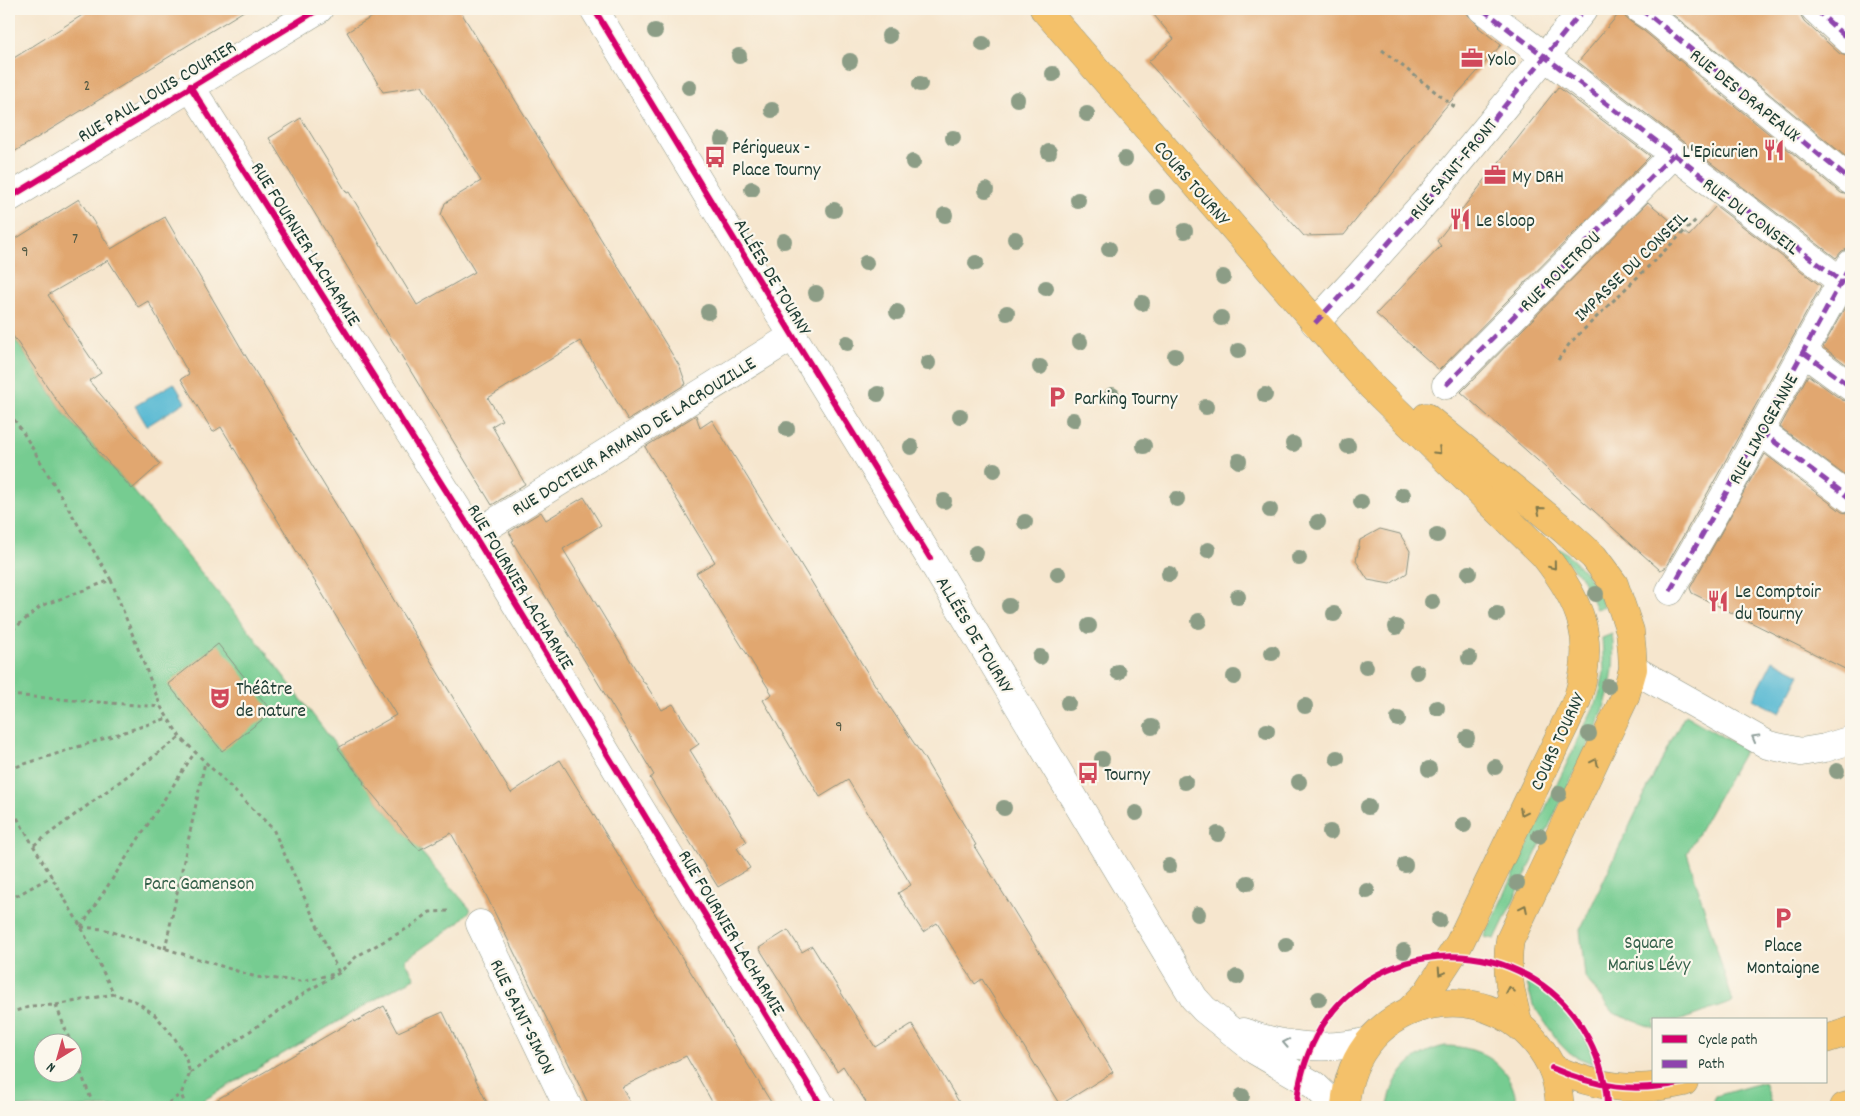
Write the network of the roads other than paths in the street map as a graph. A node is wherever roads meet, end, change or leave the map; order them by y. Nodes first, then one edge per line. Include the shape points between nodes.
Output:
1 (319, 9) edge
2 (594, 9) edge
3 (1044, 9) edge
4 (1482, 9) edge
5 (1584, 9) edge
6 (1639, 9) edge
7 (1814, 9) edge
8 (1851, 42) edge
9 (1544, 57) junction
10 (190, 86) junction
11 (1673, 155) junction
12 (1851, 181) edge
13 (9, 198) edge
14 (1846, 273) edge
15 (1315, 323) junction
16 (793, 336) junction
17 (1803, 352) junction
18 (1343, 354) junction
19 (1446, 385) dead end
20 (1851, 387) edge
21 (1760, 431) junction
22 (1851, 499) edge
23 (474, 535) junction
24 (1670, 591) dead end
25 (1633, 669) junction
26 (1851, 740) edge
27 (480, 924) road end
28 (1410, 1010) junction
29 (1223, 1024) junction
30 (1519, 1025) junction
31 (1851, 1031) edge
32 (1828, 1038) edge
33 (1369, 1041) junction
34 (1552, 1068) junction
35 (1669, 1084) edge
36 (1851, 1105) edge
37 (568, 1107) edge
38 (822, 1107) edge
39 (1337, 1107) edge
40 (1345, 1107) edge
41 (1560, 1107) edge
42 (1844, 1107) edge

1 - 10 street, RUE PAUL LOUIS COURIER
2 - 16 street, ALLÉES DE TOURNY
3 - 15 main road, COURS TOURNY
4 - 9 street, RUE DU CONSEIL
5 - 9 street, RUE SAINT-FRONT
6 - 12 street, RUE DES DRAPEAUX
7 - 8 street
9 - 11 street, RUE DU CONSEIL
9 - 15 street, RUE SAINT-FRONT via 1435,191
10 - 13 street, RUE PAUL LOUIS COURIER
10 - 23 street, RUE FOURNIER LACHARMIE
11 - 14 street, RUE DU CONSEIL via 1724,193
11 - 19 street, RUE ROLETROU
14 - 17 street, RUE LIMOGEANNE
15 - 18 main road, COURS TOURNY
16 - 23 street, RUE DOCTEUR ARMAND DE LACROUZILLE
16 - 29 street, ALLÉES DE TOURNY via 941,575 1180,976 1199,1003
17 - 20 street
17 - 21 street, RUE LIMOGEANNE
25 -> 18 main road, COURS TOURNY via 1625,613 1614,584 1594,557 1389,387
18 -> 28 main road, COURS TOURNY via 1372,387 1544,555 1575,600 1584,628 1587,657 1577,700 1459,944 1427,993
21 - 22 street
21 - 24 street, RUE LIMOGEANNE
23 - 38 street, RUE FOURNIER LACHARMIE
26 -> 25 street via 1801,752 1768,745
30 -> 25 main road, COURS TOURNY via 1508,979 1510,940 1606,738
27 - 37 street, RUE SAINT-SIMON
28 - 30 main road via 1442,1002 1469,1004 1496,1012
28 - 33 main road
33 -> 29 street, ALLÉES DE TOURNY via 1338,1047 1300,1045 1248,1034
29 - 39 street, ALLÉES DE TOURNY via 1256,1051 1314,1085
30 - 34 main road via 1538,1044
31 - 32 main road
33 - 40 main road via 1354,1064
34 - 35 main road via 1593,1084 1640,1088
34 - 41 main road
36 - 42 main road

